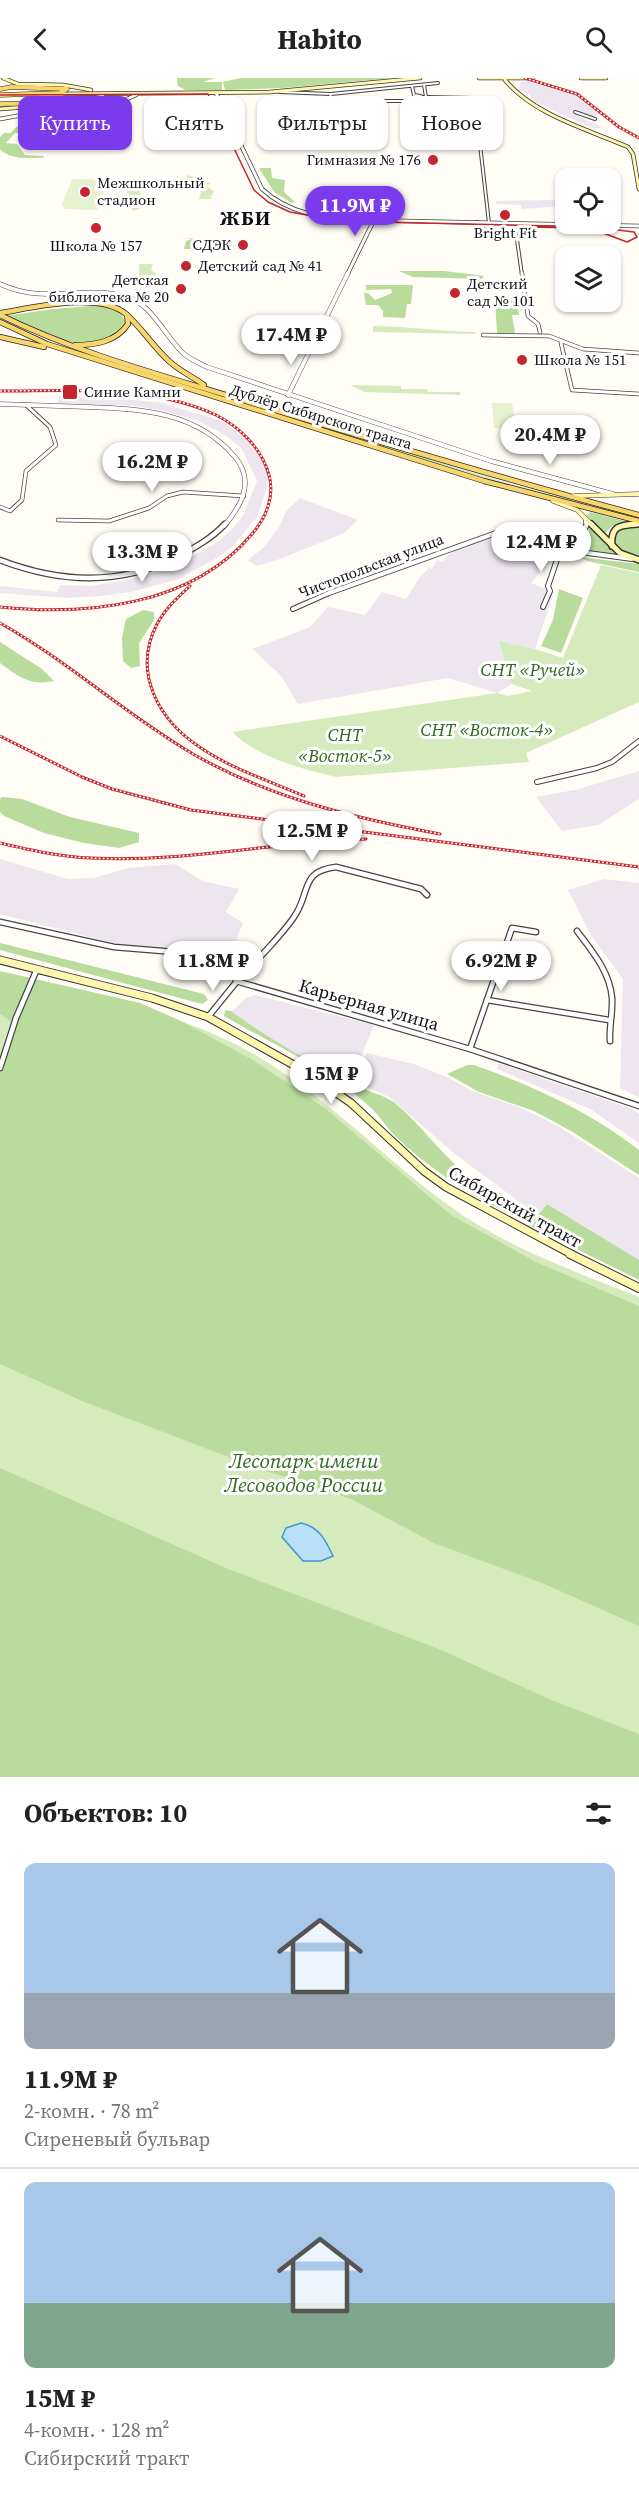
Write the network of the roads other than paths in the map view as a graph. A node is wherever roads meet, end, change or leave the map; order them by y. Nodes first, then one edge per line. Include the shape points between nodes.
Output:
1 (3, 78) edge
2 (420, 78) edge
3 (479, 78) edge
4 (533, 78) edge
5 (581, 78) edge
6 (606, 78) edge
7 (505, 80) junction
8 (438, 83) dead end
9 (424, 85) junction
10 (412, 86) junction
11 (0, 89) edge
12 (388, 89) junction
13 (279, 92) junction
14 (216, 93) junction
15 (46, 94) junction
16 (110, 94) junction
17 (331, 94) joint
18 (122, 95) junction
19 (136, 95) junction
20 (0, 96) edge
21 (18, 96) edge
22 (38, 96) joint
23 (125, 96) edge
24 (387, 96) edge
25 (420, 96) edge
26 (425, 96) edge
27 (132, 97) edge
28 (18, 106) edge
29 (0, 107) edge
30 (575, 112) dead end
31 (18, 116) edge
32 (0, 119) edge
33 (595, 119) dead end
34 (480, 150) edge
35 (639, 189) edge
36 (374, 220) junction
37 (477, 222) junction
38 (489, 223) junction
39 (639, 226) edge
40 (0, 284) edge
41 (125, 313) junction
42 (0, 314) edge
43 (0, 322) edge
44 (28, 330) junction
45 (540, 332) dead end
46 (483, 335) dead end
47 (0, 337) edge
48 (561, 343) junction
49 (639, 353) edge
50 (93, 360) junction
51 (639, 394) edge
52 (288, 396) junction
53 (240, 399) junction
54 (0, 404) edge
55 (26, 405) junction
56 (525, 485) junction
57 (597, 490) junction
58 (639, 494) edge
59 (244, 496) junction
60 (621, 496) junction
61 (541, 497) junction
62 (597, 497) junction
63 (0, 507) edge
64 (639, 515) edge
65 (585, 518) junction
66 (58, 520) dead end
67 (639, 522) edge
68 (612, 547) junction
69 (561, 548) junction
70 (632, 559) junction
71 (0, 560) edge
72 (639, 560) edge
73 (543, 607) dead end
74 (293, 609) dead end
75 (639, 741) edge
76 (537, 782) dead end
77 (427, 895) dead end
78 (0, 922) edge
79 (577, 931) dead end
80 (536, 932) dead end
81 (0, 960) edge
82 (37, 969) junction
83 (242, 975) junction
84 (236, 981) junction
85 (487, 1000) junction
86 (208, 1017) junction
87 (609, 1020) junction
88 (610, 1041) dead end
89 (470, 1049) junction
90 (0, 1068) edge
91 (639, 1106) edge
92 (639, 1288) edge

1 - 16 main road via 18,84 66,85
2 - 13 main road
3 - 7 main road
4 - 7 main road
5 - 6 main road
7 - 35 main road via 531,102 628,147 633,154
8 - 9 street
9 - 10 street
9 - 26 street
10 - 12 street
10 - 25 street via 414,95
11 - 15 main road via 66,89
12 - 17 street
12 - 24 street
13 - 14 main road
13 - 17 street
14 - 16 main road
14 - 19 main road
14 - 36 street via 256,178 271,197 302,212
15 - 16 main road
15 - 22 main road
16 - 18 main road
16 - 22 main road
16 - 29 main road via 62,104
18 - 19 main road
18 - 23 street
19 - 27 street
20 - 21 main road
28 - 29 main road
30 - 33 street
31 - 32 street
34 - 38 street
36 - 37 street
36 - 52 street
37 - 38 street
37 - 45 street via 478,229 516,234 528,316 538,324
38 - 39 street
40 - 52 street via 31,295 132,298 140,302 191,360
41 - 42 main road, Дублёр Сибирского тракта via 96,304
41 - 44 main road, Дублёр Сибирского тракта via 129,322 126,329 95,344 69,344
41 - 53 main road, Дублёр Сибирского тракта via 179,370
42 - 44 main road, Дублёр Сибирского тракта
43 - 50 main road, Дублёр Сибирского тракта
44 - 53 main road, Дублёр Сибирского тракта
46 - 48 street via 549,336
47 - 50 main road
48 - 49 street via 583,349
48 - 51 street via 572,390
50 - 61 main road, Дублёр Сибирского тракта
52 - 57 street via 480,458
53 - 56 main road, Дублёр Сибирского тракта
54 - 55 street
55 - 59 street via 126,408 162,413 194,424 238,460 247,483
55 - 63 street via 50,427 56,445 27,469 27,494 22,502 10,511
56 - 62 main road
56 - 64 main road, Дублёр Сибирского тракта
57 - 60 street
57 - 62 street
58 - 60 main road
59 - 66 street via 183,492 109,522
59 - 71 street via 231,519 202,546 135,574 70,578 38,573
60 - 62 main road
61 - 65 main road via 571,507
61 - 67 main road, Дублёр Сибирского тракта
65 - 68 main road
65 - 69 street via 585,534
67 - 68 main road via 615,529 610,536
68 - 70 main road
69 - 70 street, Чистопольская улица
69 - 73 street
69 - 74 street, Чистопольская улица via 518,534 492,534
70 - 72 main road
75 - 76 street via 612,762
77 - 83 street via 421,889 336,867 322,868 298,903 298,911
78 - 83 street via 130,949 213,957 230,961
79 - 87 street via 606,972 612,1006
80 - 85 street via 512,928
81 - 82 main road, Сибирский тракт
82 - 86 main road, Сибирский тракт via 152,998
82 - 90 street
83 - 84 street
84 - 86 street
84 - 89 street, Карьерная улица
85 - 87 street
85 - 89 street
86 - 92 main road, Сибирский тракт via 308,1073 351,1103 446,1188
87 - 88 street
89 - 91 street, Карьерная улица

